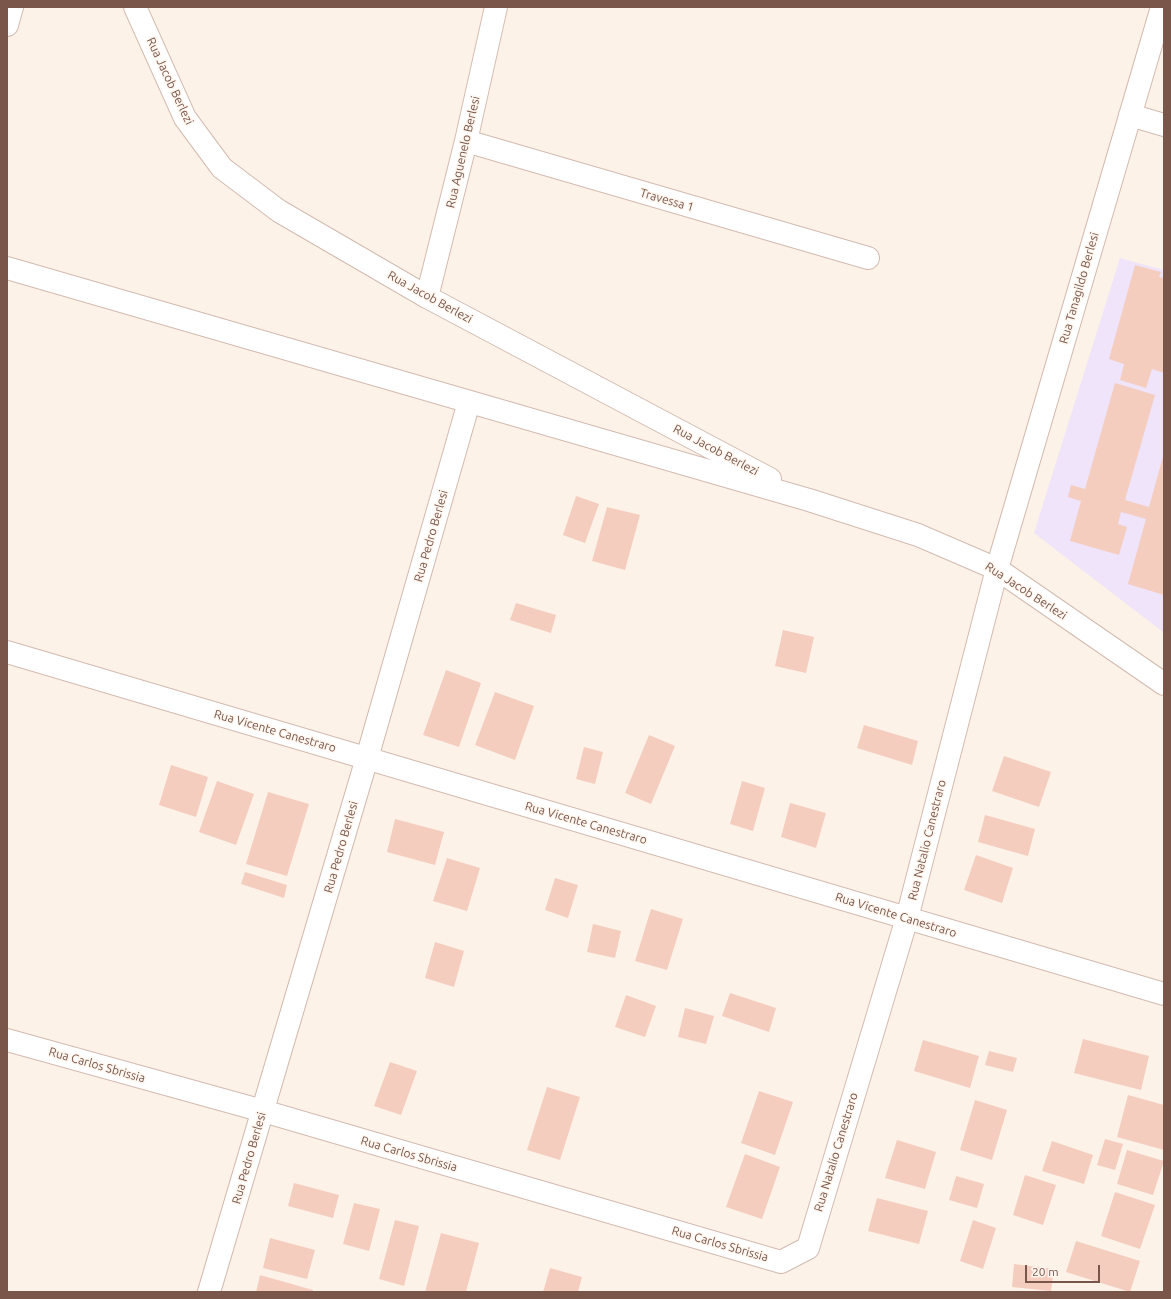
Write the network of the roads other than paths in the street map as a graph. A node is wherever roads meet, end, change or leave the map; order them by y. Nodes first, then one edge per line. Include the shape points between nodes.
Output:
1 (12, 7) edge
2 (136, 7) edge
3 (496, 7) edge
4 (1162, 7) edge
5 (7, 25) edge
6 (1130, 115) junction
7 (1164, 125) edge
8 (466, 142) junction
9 (868, 258) dead end
10 (7, 268) edge
11 (427, 297) junction
12 (469, 402) junction
13 (808, 500) junction
14 (997, 569) junction
15 (7, 652) edge
16 (1164, 684) edge
17 (367, 758) junction
18 (907, 918) junction
19 (1164, 994) edge
20 (7, 1040) edge
21 (263, 1111) junction
22 (808, 1248) joint
23 (209, 1292) edge

1 - 5 street
2 - 11 street, Rua Jacob Berlezi via 185,118 222,168 279,211
3 - 8 street, Rua Aguenelo Berlesi
4 - 6 street, Rua Tanagildo Berlesi
6 - 7 street
6 - 14 street, Rua Tanagildo Berlesi
8 - 9 street, Travessa 1
8 - 11 street, Rua Aguenelo Berlesi
10 - 12 street, Rua Jacob Berlezi
11 - 13 street, Rua Jacob Berlezi
12 - 13 street, Rua Jacob Berlezi
12 - 17 street, Rua Pedro Berlesi
13 - 14 street, Rua Jacob Berlezi via 918,535
14 - 16 street, Rua Jacob Berlezi
14 - 18 street, Rua Natalio Canestraro
15 - 17 street, Rua Vicente Canestraro
17 - 18 street, Rua Vicente Canestraro
17 - 21 street, Rua Pedro Berlesi
18 - 19 street, Rua Vicente Canestraro
18 - 22 street, Rua Natalio Canestraro
20 - 21 street, Rua Carlos Sbrissia
21 - 22 street, Rua Carlos Sbrissia via 781,1262
21 - 23 street, Rua Pedro Berlesi

